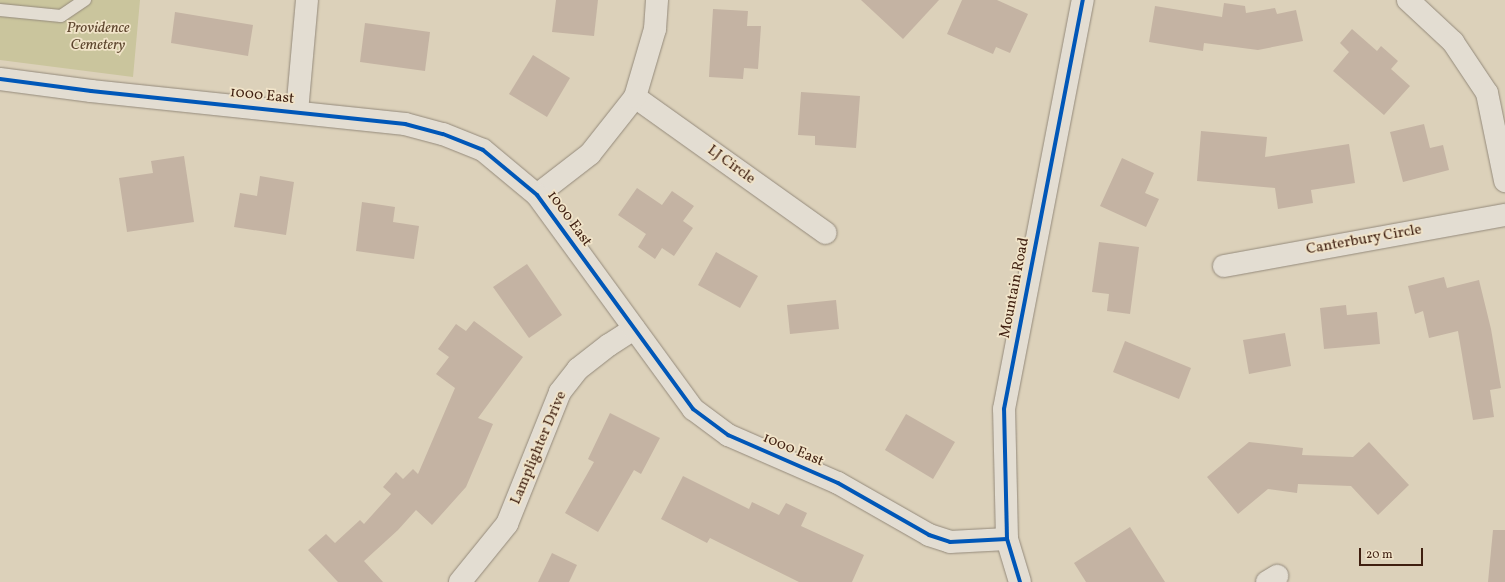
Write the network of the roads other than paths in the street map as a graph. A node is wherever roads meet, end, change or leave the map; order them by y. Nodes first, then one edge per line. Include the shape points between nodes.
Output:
1 (85, 0) edge
2 (307, 0) edge
3 (656, 0) edge
4 (1083, 0) edge
5 (1408, 0) edge
6 (0, 10) edge
7 (0, 79) edge
8 (635, 97) junction
9 (297, 112) junction
10 (1505, 181) edge
11 (537, 195) junction
12 (1505, 215) edge
13 (826, 233) dead end
14 (1224, 266) dead end
15 (634, 329) junction
16 (1007, 539) junction
17 (460, 582) edge
18 (1020, 582) edge

1 - 6 lane via 61,16
2 - 9 street
3 - 8 street via 655,29
4 - 16 street, Mountain Road via 1004,409
5 - 10 street via 1453,42 1487,93
7 - 9 street, 1000 East
8 - 11 street via 590,154
8 - 13 street, LJ Circle
9 - 11 street, 1000 East via 405,124 443,134 483,150
11 - 15 street, 1000 East
12 - 14 street, Canterbury Circle
15 - 16 street, 1000 East via 693,408 728,435 838,483 928,535 950,542
15 - 17 street, Lamplighter Drive via 578,369 560,392 507,524
16 - 18 street, Mountain Road

